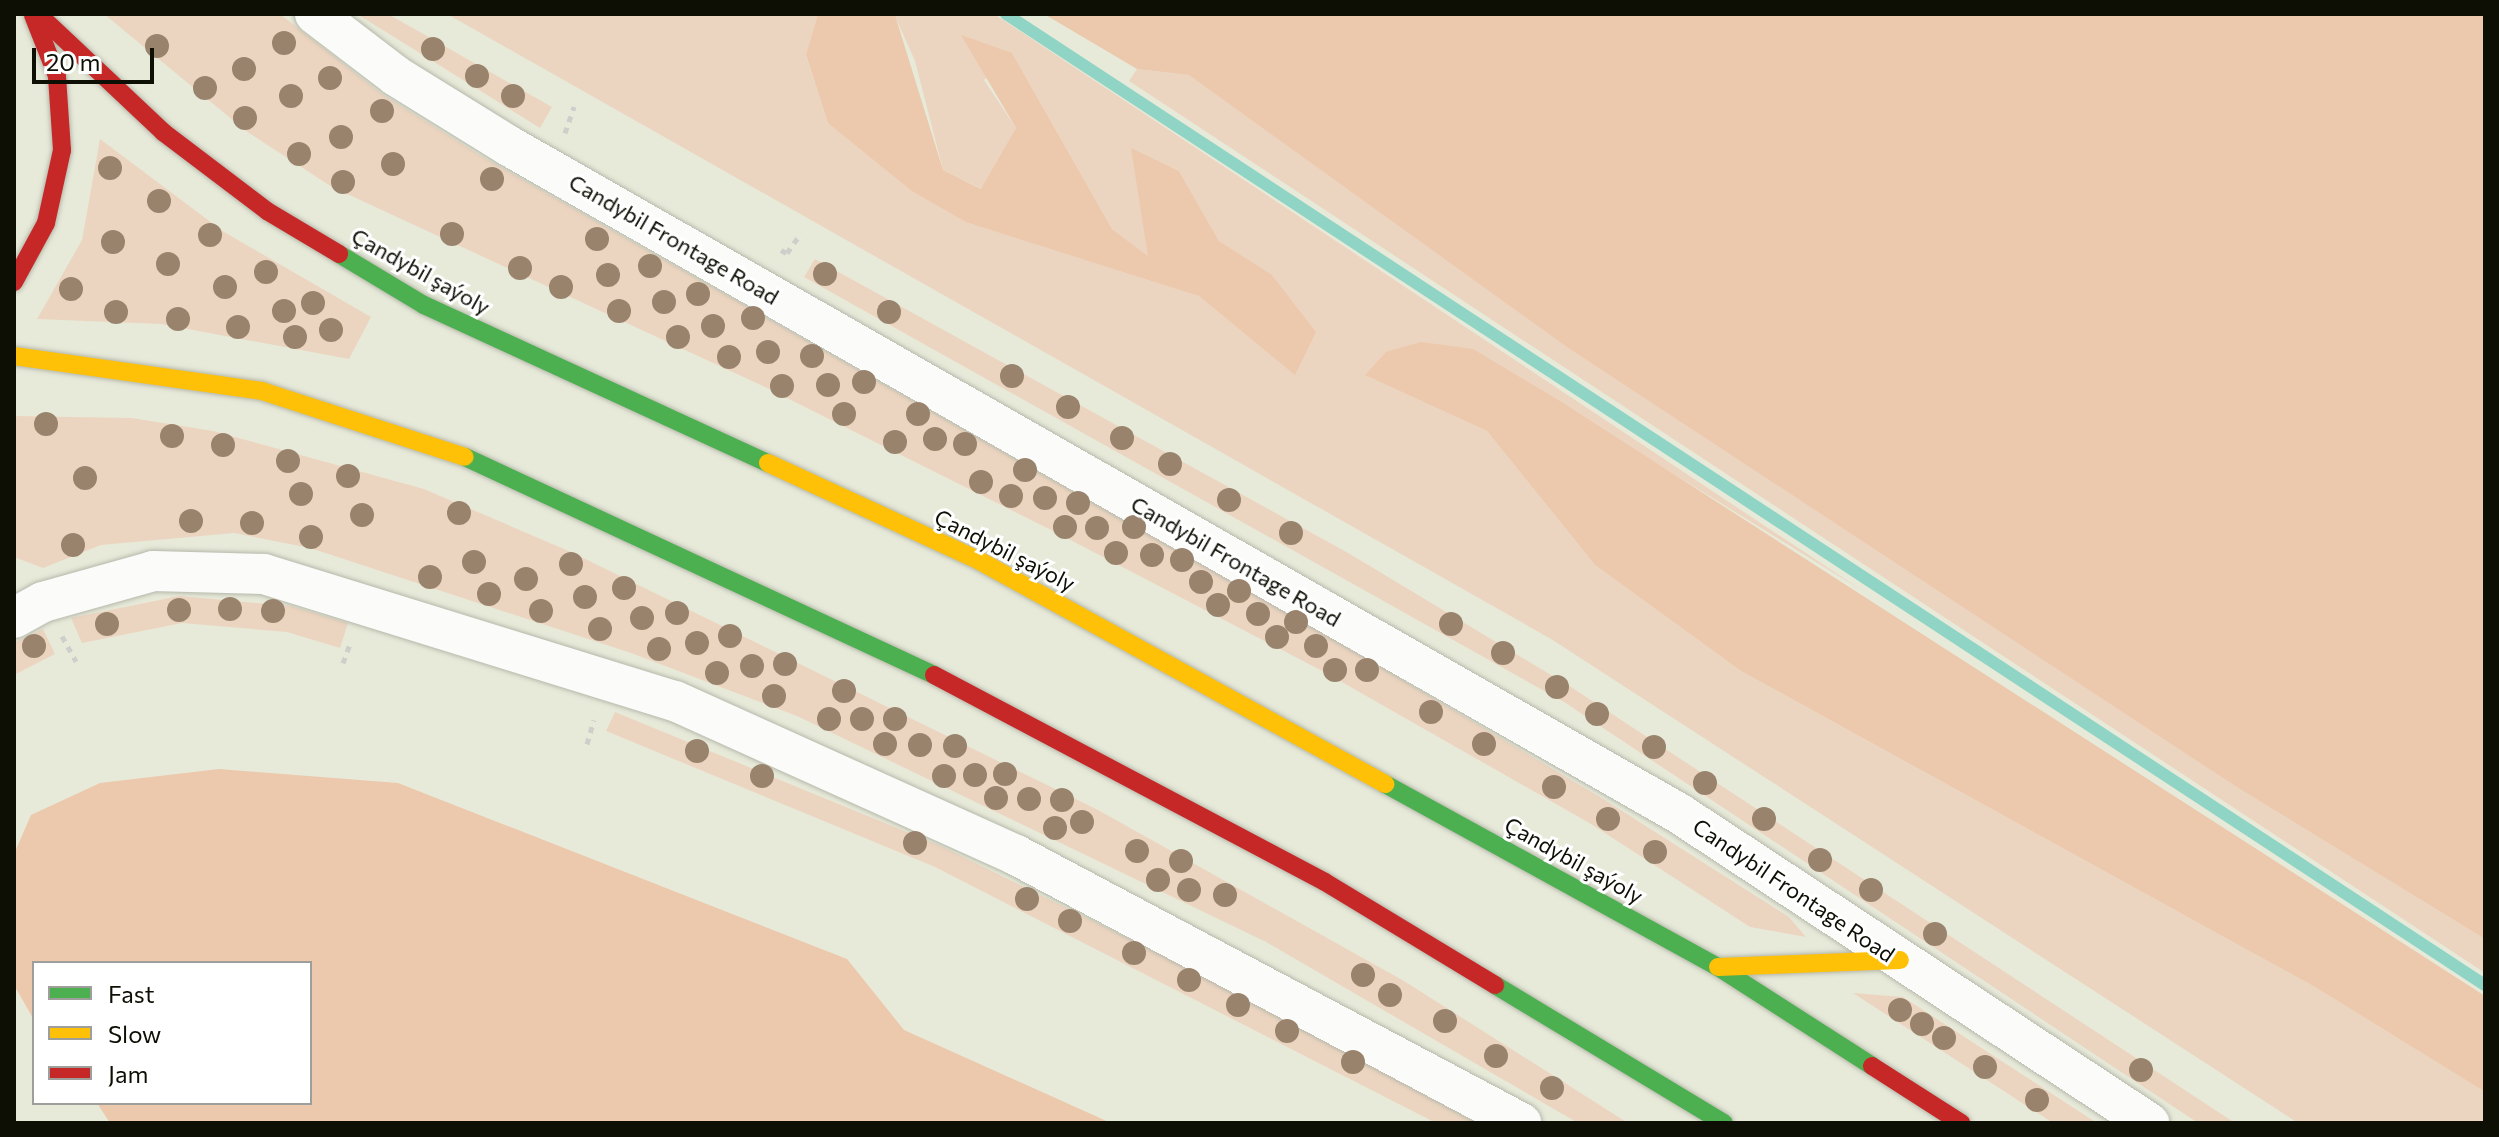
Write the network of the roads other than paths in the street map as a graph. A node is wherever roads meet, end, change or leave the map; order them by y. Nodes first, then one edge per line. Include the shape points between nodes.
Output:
1 (36, 14) edge
2 (315, 14) edge
3 (14, 282) edge
4 (14, 356) edge
5 (14, 618) edge
6 (1900, 960) junction
7 (1718, 967) junction
8 (1521, 1123) edge
9 (1724, 1123) edge
10 (1961, 1123) edge
11 (2149, 1123) edge

1 - 3 main road via 57,76 62,150 46,223
1 - 7 main road, Çandybil şaýoly via 163,132 267,211 424,305 978,560
2 - 6 street, Candybil Frontage Road via 396,76 509,146 1680,814
4 - 9 main road via 262,391 426,441 579,504 1012,713 1298,867
5 - 8 street via 43,602 153,571 264,574 675,701 1016,855
6 - 7 main road
6 - 11 street, Candybil Frontage Road
7 - 10 main road, Çandybil şaýoly

